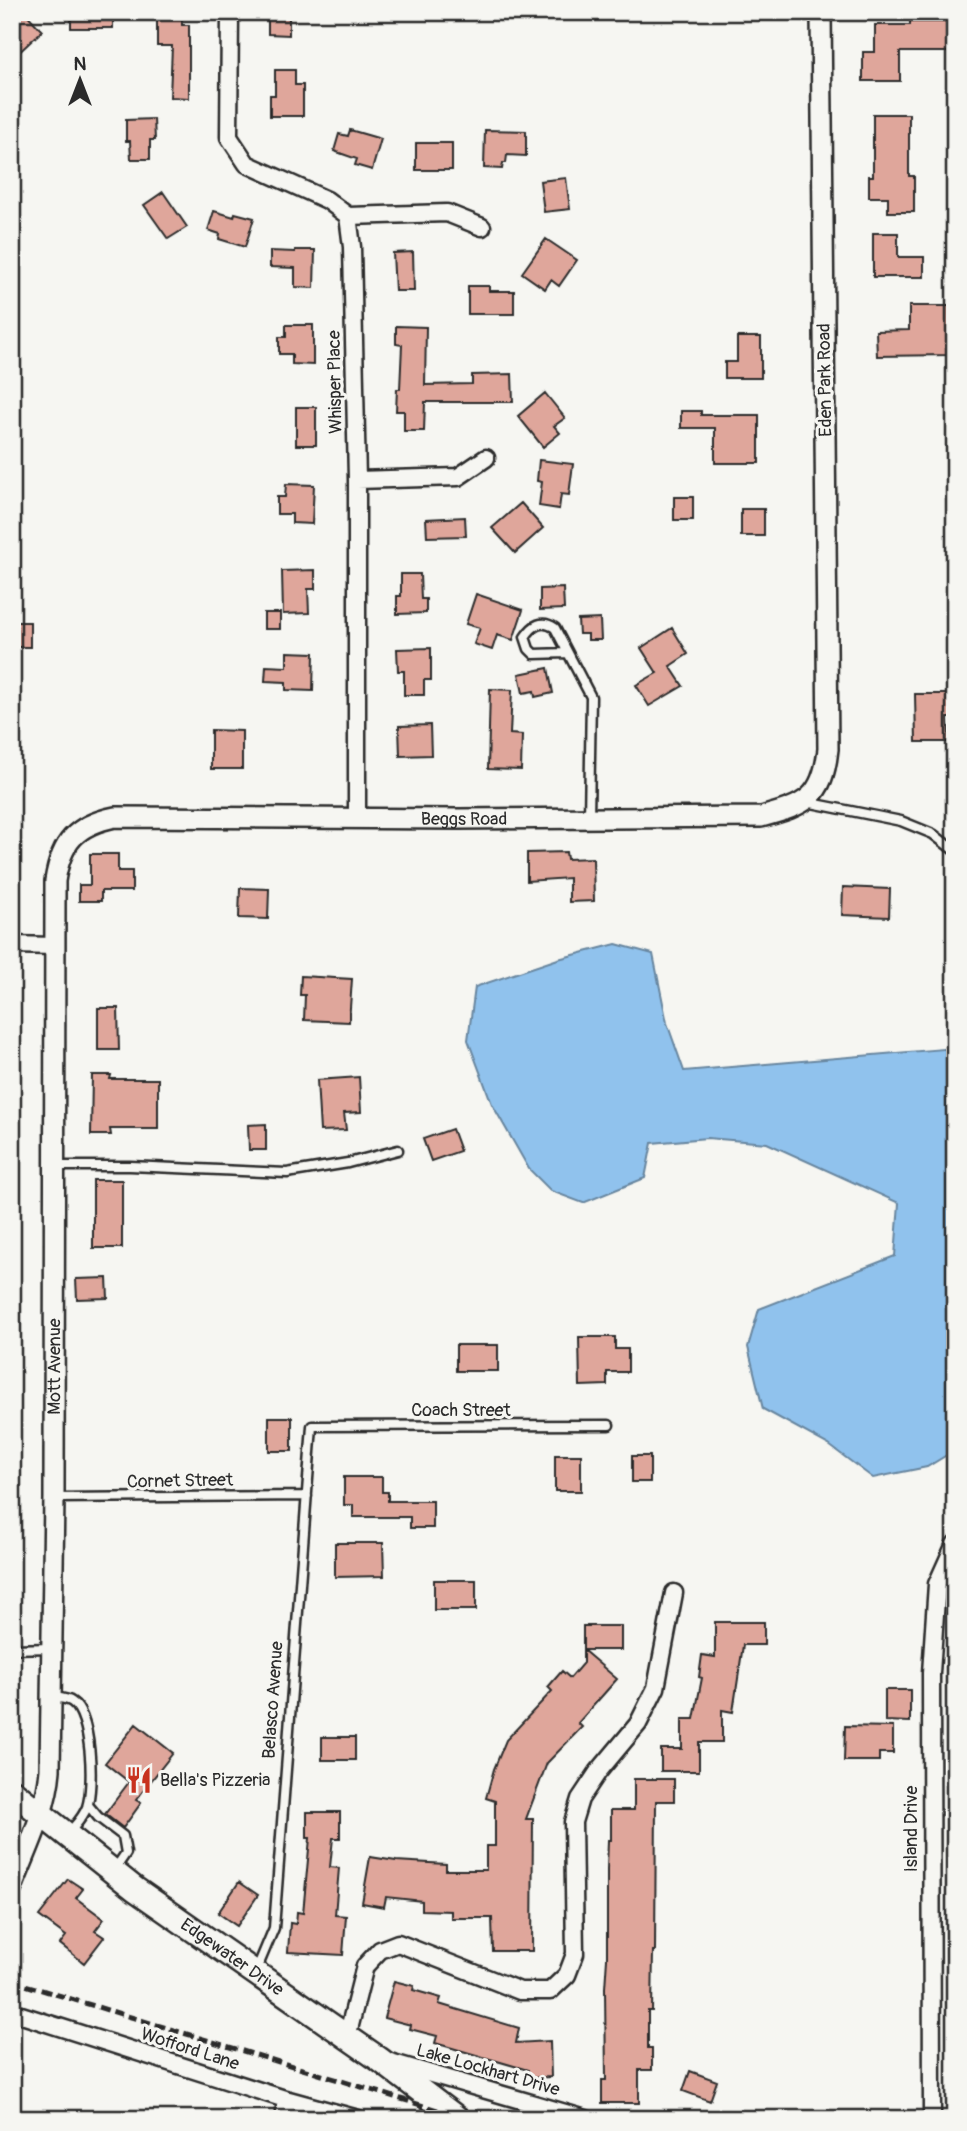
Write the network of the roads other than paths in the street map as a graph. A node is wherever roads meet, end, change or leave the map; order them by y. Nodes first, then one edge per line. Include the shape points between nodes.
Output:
1 (230, 12) edge
2 (821, 12) edge
3 (348, 216) junction
4 (482, 227) dead end
5 (486, 458) dead end
6 (357, 480) junction
7 (567, 653) junction
8 (803, 802) junction
9 (357, 818) junction
10 (589, 818) junction
11 (68, 842) joint
12 (955, 851) edge
13 (12, 945) edge
14 (54, 946) junction
15 (398, 1150) dead end
16 (53, 1166) junction
17 (609, 1425) dead end
18 (312, 1426) joint
19 (307, 1496) junction
20 (54, 1498) junction
21 (955, 1544) edge
22 (674, 1593) dead end
23 (52, 1648) junction
24 (12, 1649) edge
25 (51, 1698) junction
26 (12, 1791) edge
27 (88, 1805) junction
28 (40, 1814) junction
29 (67, 1836) junction
30 (113, 1872) junction
31 (12, 1888) edge
32 (255, 1973) junction
33 (12, 2012) edge
34 (347, 2036) junction
35 (379, 2059) junction
36 (285, 2099) junction
37 (285, 2119) edge
38 (358, 2119) edge
39 (458, 2119) edge
40 (586, 2119) edge
41 (932, 2119) edge

1 - 3 street via 229,137 247,164 327,200
2 - 8 street, Eden Park Road via 828,749 826,769 814,794
3 - 4 street via 447,213
3 - 6 street, Whisper Place
5 - 6 street via 458,477
6 - 9 street, Whisper Place
7 - 7 lane via 555,628 548,624 531,628 525,637 534,654
7 - 10 lane via 591,697
8 - 10 street, Beggs Road via 761,817
8 - 12 lane via 901,821 933,834
9 - 10 street, Beggs Road
9 - 11 street, Beggs Road via 115,817 94,821
11 - 14 street, Mott Avenue via 58,860 55,881
13 - 14 street
14 - 16 street, Mott Avenue
15 - 16 lane via 287,1173
16 - 20 street, Mott Avenue
17 - 18 lane, Coach Street
18 - 19 lane, Belasco Avenue
19 - 20 lane, Cornet Street
19 - 32 lane, Belasco Avenue via 274,1928
20 - 23 street, Mott Avenue
21 - 41 street, Island Drive via 937,1584 931,1673
22 - 34 street via 656,1689 638,1724 598,1772 576,1811 575,1954 567,1975 550,1991 520,1991 398,1942 380,1950 365,1966
23 - 24 lane
23 - 25 street, Mott Avenue
25 - 27 lane via 71,1700 80,1710 91,1773
25 - 28 street, Mott Avenue via 49,1786
26 - 28 main road, Edgewater Drive
27 - 29 lane
27 - 30 lane via 123,1836 126,1853
28 - 29 main road, Edgewater Drive
28 - 31 street, Mott Avenue
29 - 30 main road, Edgewater Drive
30 - 32 main road, Edgewater Drive
32 - 34 main road, Edgewater Drive
33 - 36 street, Wofford Lane
34 - 35 main road, Edgewater Drive
35 - 39 main road, Edgewater Drive
35 - 40 street, Lake Lockhart Drive
36 - 37 street
36 - 38 street, Wofford Lane

